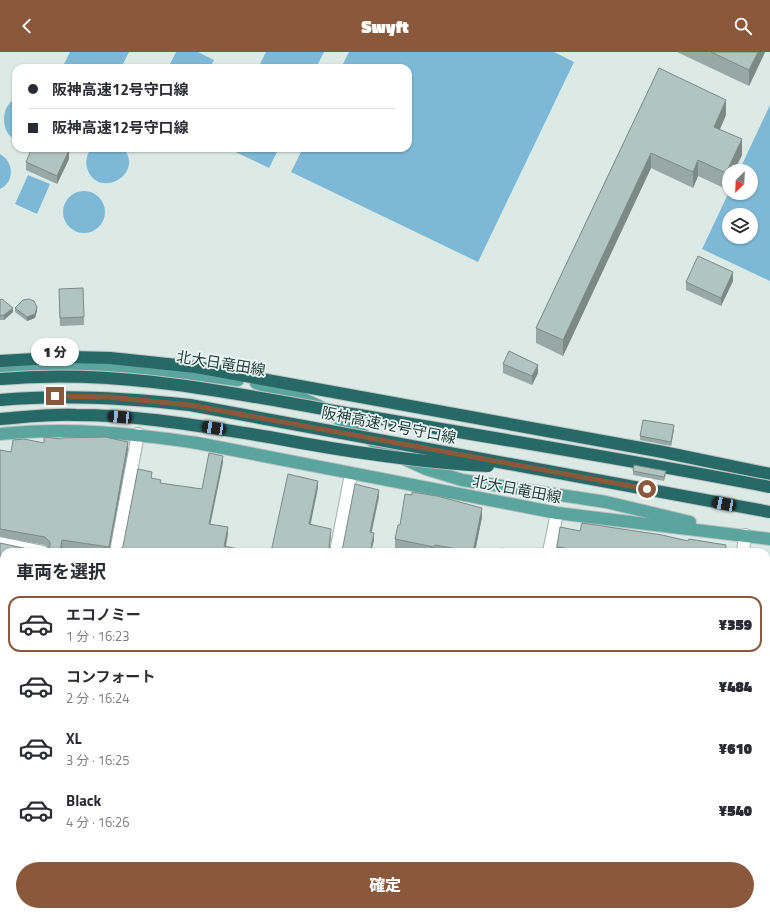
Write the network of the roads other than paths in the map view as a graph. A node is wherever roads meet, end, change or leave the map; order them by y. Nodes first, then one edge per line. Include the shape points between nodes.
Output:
1 (0, 361) edge
2 (0, 368) edge
3 (0, 379) edge
4 (0, 400) edge
5 (0, 419) edge
6 (0, 434) edge
7 (138, 434) junction
8 (539, 469) junction
9 (351, 474) junction
10 (770, 474) edge
11 (770, 487) edge
12 (770, 512) edge
13 (557, 513) junction
14 (745, 535) junction
15 (770, 539) edge
16 (0, 543) edge
17 (24, 548) edge
18 (117, 548) edge
19 (337, 548) edge
20 (550, 548) edge
21 (743, 548) edge

1 - 10 highway via 69,357 110,358 196,367 663,452
2 - 14 main road, 北大日竜田線 via 25,365 108,366 253,382 319,406 391,453 426,469 462,480 606,502
3 - 11 highway, 阪神高速12号守口線, bridge via 110,377 193,386
4 - 8 highway, 阪神高速12号守口線, bridge via 69,396 108,397 190,405
5 - 8 highway, bridge via 77,415 147,419 404,459
6 - 7 main road, 北大日竜田線 via 74,430
7 - 9 main road, 北大日竜田線 via 197,443
7 - 18 street
8 - 12 highway, 阪神高速12号守口線, bridge
9 - 13 main road, 北大日竜田線
9 - 19 street
13 - 14 main road, 北大日竜田線
13 - 20 street
14 - 15 main road, 北大日竜田線
14 - 21 street
16 - 17 street

